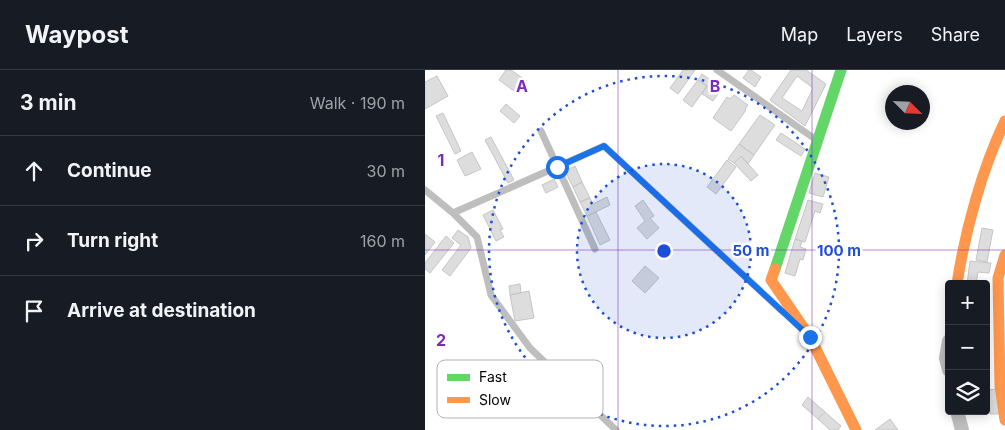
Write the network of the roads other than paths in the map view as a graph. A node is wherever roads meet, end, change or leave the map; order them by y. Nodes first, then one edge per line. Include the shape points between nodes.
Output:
1 (717, 70) edge
2 (841, 70) edge
3 (1005, 121) edge
4 (541, 131) dead end
5 (818, 140) junction
6 (557, 167) junction
7 (425, 190) edge
8 (453, 213) junction
9 (595, 249) dead end
10 (1005, 255) edge
11 (958, 280) edge
12 (810, 337) junction
13 (543, 360) edge
14 (958, 415) edge
15 (603, 417) edge
16 (1005, 420) edge
17 (617, 430) edge
18 (856, 430) edge
19 (962, 430) edge

1 - 5 lane
2 - 5 street
3 - 11 street via 981,182
4 - 6 lane
5 - 12 street via 771,280
6 - 8 lane
6 - 9 lane
6 - 12 lane via 604,146
7 - 8 lane
8 - 13 lane via 477,237 491,295
10 - 16 street via 998,278 1000,386
12 - 18 street
14 - 19 street
15 - 17 lane

